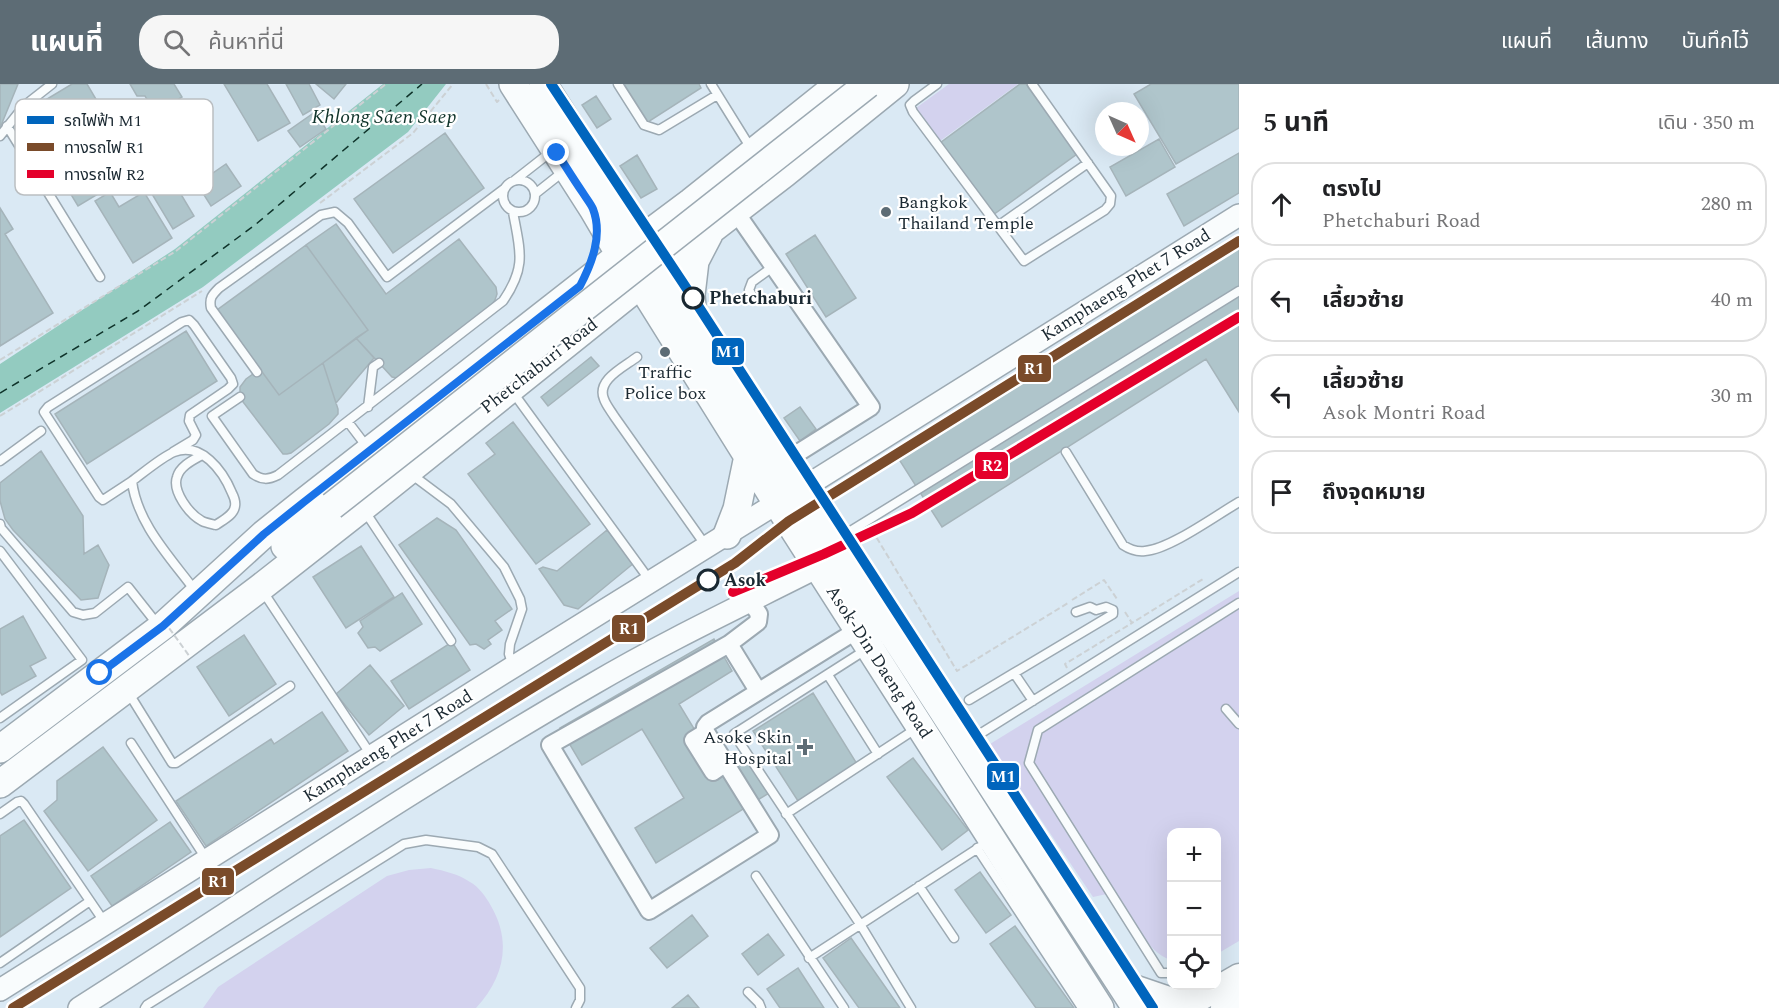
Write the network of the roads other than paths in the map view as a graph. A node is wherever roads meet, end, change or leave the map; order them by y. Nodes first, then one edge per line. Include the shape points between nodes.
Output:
1 (52, 84) edge
2 (543, 84) edge
3 (618, 84) edge
4 (711, 84) edge
5 (868, 84) edge
6 (895, 84) edge
7 (937, 84) edge
8 (1032, 84) edge
9 (829, 89) edge
10 (506, 92) edge
11 (717, 95) junction
12 (33, 99) edge
13 (15, 117) edge
14 (550, 118) junction
15 (8, 126) junction
16 (0, 136) edge
17 (15, 137) edge
18 (760, 147) junction
19 (561, 159) junction
20 (1088, 163) junction
21 (785, 173) junction
22 (512, 182) junction
23 (504, 189) junction
24 (535, 194) junction
25 (50, 195) edge
26 (691, 202) junction
27 (605, 204) junction
28 (735, 211) junction
29 (513, 212) junction
30 (1239, 214) edge
31 (998, 226) junction
32 (711, 231) junction
33 (631, 247) junction
34 (774, 266) junction
35 (100, 277) dead end
36 (651, 277) junction
37 (580, 286) junction
38 (1239, 291) edge
39 (753, 297) dead end
40 (603, 315) junction
41 (693, 320) junction
42 (684, 353) junction
43 (491, 356) junction
44 (637, 357) dead end
45 (379, 363) dead end
46 (257, 372) dead end
47 (512, 387) junction
48 (240, 397) dead end
49 (368, 407) junction
50 (348, 422) junction
51 (41, 431) dead end
52 (369, 450) junction
53 (173, 452) junction
54 (1066, 452) dead end
55 (202, 455) junction
56 (748, 456) junction
57 (0, 461) edge
58 (782, 463) junction
59 (406, 471) junction
60 (132, 481) junction
61 (789, 497) junction
62 (1239, 502) edge
63 (362, 508) junction
64 (0, 524) edge
65 (717, 541) junction
66 (833, 542) junction
67 (0, 551) edge
68 (818, 567) junction
69 (1239, 572) edge
70 (651, 582) junction
71 (254, 583) junction
72 (199, 596) junction
73 (750, 601) junction
74 (1239, 603) edge
75 (1076, 612) dead end
76 (163, 625) junction
77 (865, 638) junction
78 (451, 641) dead end
79 (729, 644) junction
80 (513, 667) junction
81 (1014, 673) junction
82 (828, 675) junction
83 (290, 686) dead end
84 (126, 689) junction
85 (758, 691) junction
86 (969, 700) dead end
87 (1033, 701) junction
88 (1226, 709) dead end
89 (1239, 724) edge
90 (920, 726) junction
91 (4, 731) edge
92 (130, 743) dead end
93 (964, 744) junction
94 (878, 754) junction
95 (372, 757) junction
96 (4, 791) edge
97 (0, 814) edge
98 (786, 814) junction
99 (984, 843) junction
100 (207, 860) junction
101 (756, 876) dead end
102 (919, 886) junction
103 (90, 901) junction
104 (105, 924) junction
105 (860, 924) junction
106 (954, 938) dead end
107 (809, 958) junction
108 (0, 963) edge
109 (1167, 973) edge
110 (1235, 973) edge
111 (1119, 982) junction
112 (0, 990) edge
113 (748, 992) dead end
114 (1239, 998) edge
115 (80, 1008) edge
116 (145, 1008) edge
117 (576, 1008) edge
118 (760, 1008) edge
119 (844, 1008) edge
120 (911, 1008) edge
121 (1082, 1008) edge
122 (1100, 1008) edge
123 (1136, 1008) edge
124 (1223, 1008) edge

1 - 12 lane
2 - 14 main road
3 - 11 lane via 644,125 659,130
4 - 11 lane
5 - 71 main road, Phetchaburi Road, bridge via 332,506
6 - 21 main road, Phetchaburi Road
7 - 31 lane via 910,105 913,112
8 - 20 lane
9 - 18 main road, Phetchaburi Road
10 - 14 main road
11 - 18 lane
13 - 15 lane
14 - 19 main road
14 - 27 main road
15 - 16 lane
15 - 17 lane
18 - 21 main road via 761,162 768,170
18 - 26 main road, Phetchaburi Road
19 - 22 lane
19 - 24 lane
19 - 27 main road
20 - 31 lane
20 - 31 lane via 1111,196 1105,210 1024,261
21 - 28 main road, Phetchaburi Road
22 - 23 lane
22 - 24 lane via 528,182
23 - 29 lane via 503,200
23 - 46 lane via 387,277 348,223 335,212 321,215 219,288 212,295 211,308
24 - 29 lane via 528,210
25 - 35 lane
26 - 27 main road via 654,216
26 - 33 main road, Phetchaburi Road
27 - 33 main road, Asok-Din Daeng Road
27 - 37 main road via 591,261
28 - 32 main road, Phetchaburi Road
28 - 34 street
29 - 49 lane via 520,261 514,284 503,301
30 - 61 street, Kamphaeng Phet 7 Road
32 - 36 main road, Phetchaburi Road
32 - 41 main road via 695,261
33 - 36 main road, Asok-Din Daeng Road
33 - 37 main road, Phetchaburi Road
34 - 39 lane via 752,282 749,290
34 - 58 street via 871,407
36 - 40 main road, Phetchaburi Road
36 - 41 main road, Asok-Din Daeng Road
36 - 42 main road, Asok-Din Daeng Road
37 - 43 main road, Phetchaburi Road
38 - 66 lane
40 - 42 main road via 620,312 642,318 666,332
40 - 47 main road, Phetchaburi Road
41 - 58 main road, Asok-Din Daeng Road
42 - 56 main road, Asok-Din Daeng Road
43 - 47 main road via 506,355 517,364 518,378
43 - 52 main road, Phetchaburi Road
44 - 65 lane via 607,380 603,398
45 - 49 lane via 373,367
47 - 59 main road, Phetchaburi Road
47 - 70 lane
48 - 50 lane via 212,416 260,479 278,475
49 - 50 lane
50 - 52 lane
51 - 57 lane
52 - 72 main road, Phetchaburi Road via 264,534
53 - 55 lane via 191,450
53 - 60 lane
53 - 60 lane via 196,435 190,415 233,384 189,320 44,412 99,497 103,500
54 - 62 lane via 1123,545 1138,552 1167,545
55 - 55 lane via 220,470 235,501 232,513 216,525 202,521 177,493 180,470
56 - 61 main road, Asok-Din Daeng Road
56 - 65 main road via 738,509
58 - 61 main road, Asok-Din Daeng Road
59 - 63 main road, Phetchaburi Road
59 - 80 lane via 451,504 504,567 522,609 510,644
60 - 72 lane via 139,509
61 - 65 street, Kamphaeng Phet 7 Road
61 - 66 main road, Asok-Din Daeng Road
61 - 68 main road, Asok-Din Daeng Road
63 - 71 main road, Phetchaburi Road
63 - 78 lane
64 - 76 lane via 73,612 95,613 128,587
65 - 70 street, Kamphaeng Phet 7 Road
66 - 93 main road, Asok-Din Daeng Road
67 - 91 lane via 82,660
68 - 73 street
68 - 77 main road, Asok-Din Daeng Road
69 - 87 lane
70 - 80 street, Kamphaeng Phet 7 Road
71 - 76 main road, Phetchaburi Road
71 - 84 main road, Phetchaburi Road via 186,652
71 - 95 lane
72 - 76 main road, Phetchaburi Road
73 - 79 street via 759,620
73 - 115 street via 594,683 420,789
74 - 109 lane via 1038,730 1029,763 1161,973
75 - 81 lane via 1090,607 1113,610 1113,614
76 - 91 main road, Phetchaburi Road
77 - 82 lane
77 - 85 street
77 - 90 main road, Asok-Din Daeng Road
79 - 85 street
79 - 85 street via 550,745 649,911 771,835 705,727
80 - 95 street, Kamphaeng Phet 7 Road
81 - 86 lane
81 - 87 lane
82 - 94 lane
82 - 98 lane via 734,734
83 - 84 lane via 176,763 172,763
84 - 96 main road, Phetchaburi Road
87 - 93 lane
88 - 89 lane
90 - 94 lane
90 - 99 main road, Asok-Din Daeng Road
92 - 100 lane
93 - 111 main road, Asok-Din Daeng Road
94 - 98 lane
95 - 100 street, Kamphaeng Phet 7 Road
96 - 97 lane
96 - 103 lane via 24,804
98 - 105 lane
99 - 102 lane
99 - 121 lane
99 - 122 main road, Asok-Din Daeng Road
100 - 104 street, Kamphaeng Phet 7 Road
101 - 107 lane
102 - 105 lane
102 - 106 lane
103 - 104 lane
103 - 108 lane
104 - 112 street, Kamphaeng Phet 7 Road
105 - 107 lane
105 - 120 lane
107 - 119 lane
110 - 111 main road via 1201,998 1175,1001
111 - 123 main road, Asok-Din Daeng Road
113 - 118 lane
114 - 124 main road
116 - 117 lane via 404,844 426,840 477,846 492,854 580,988

